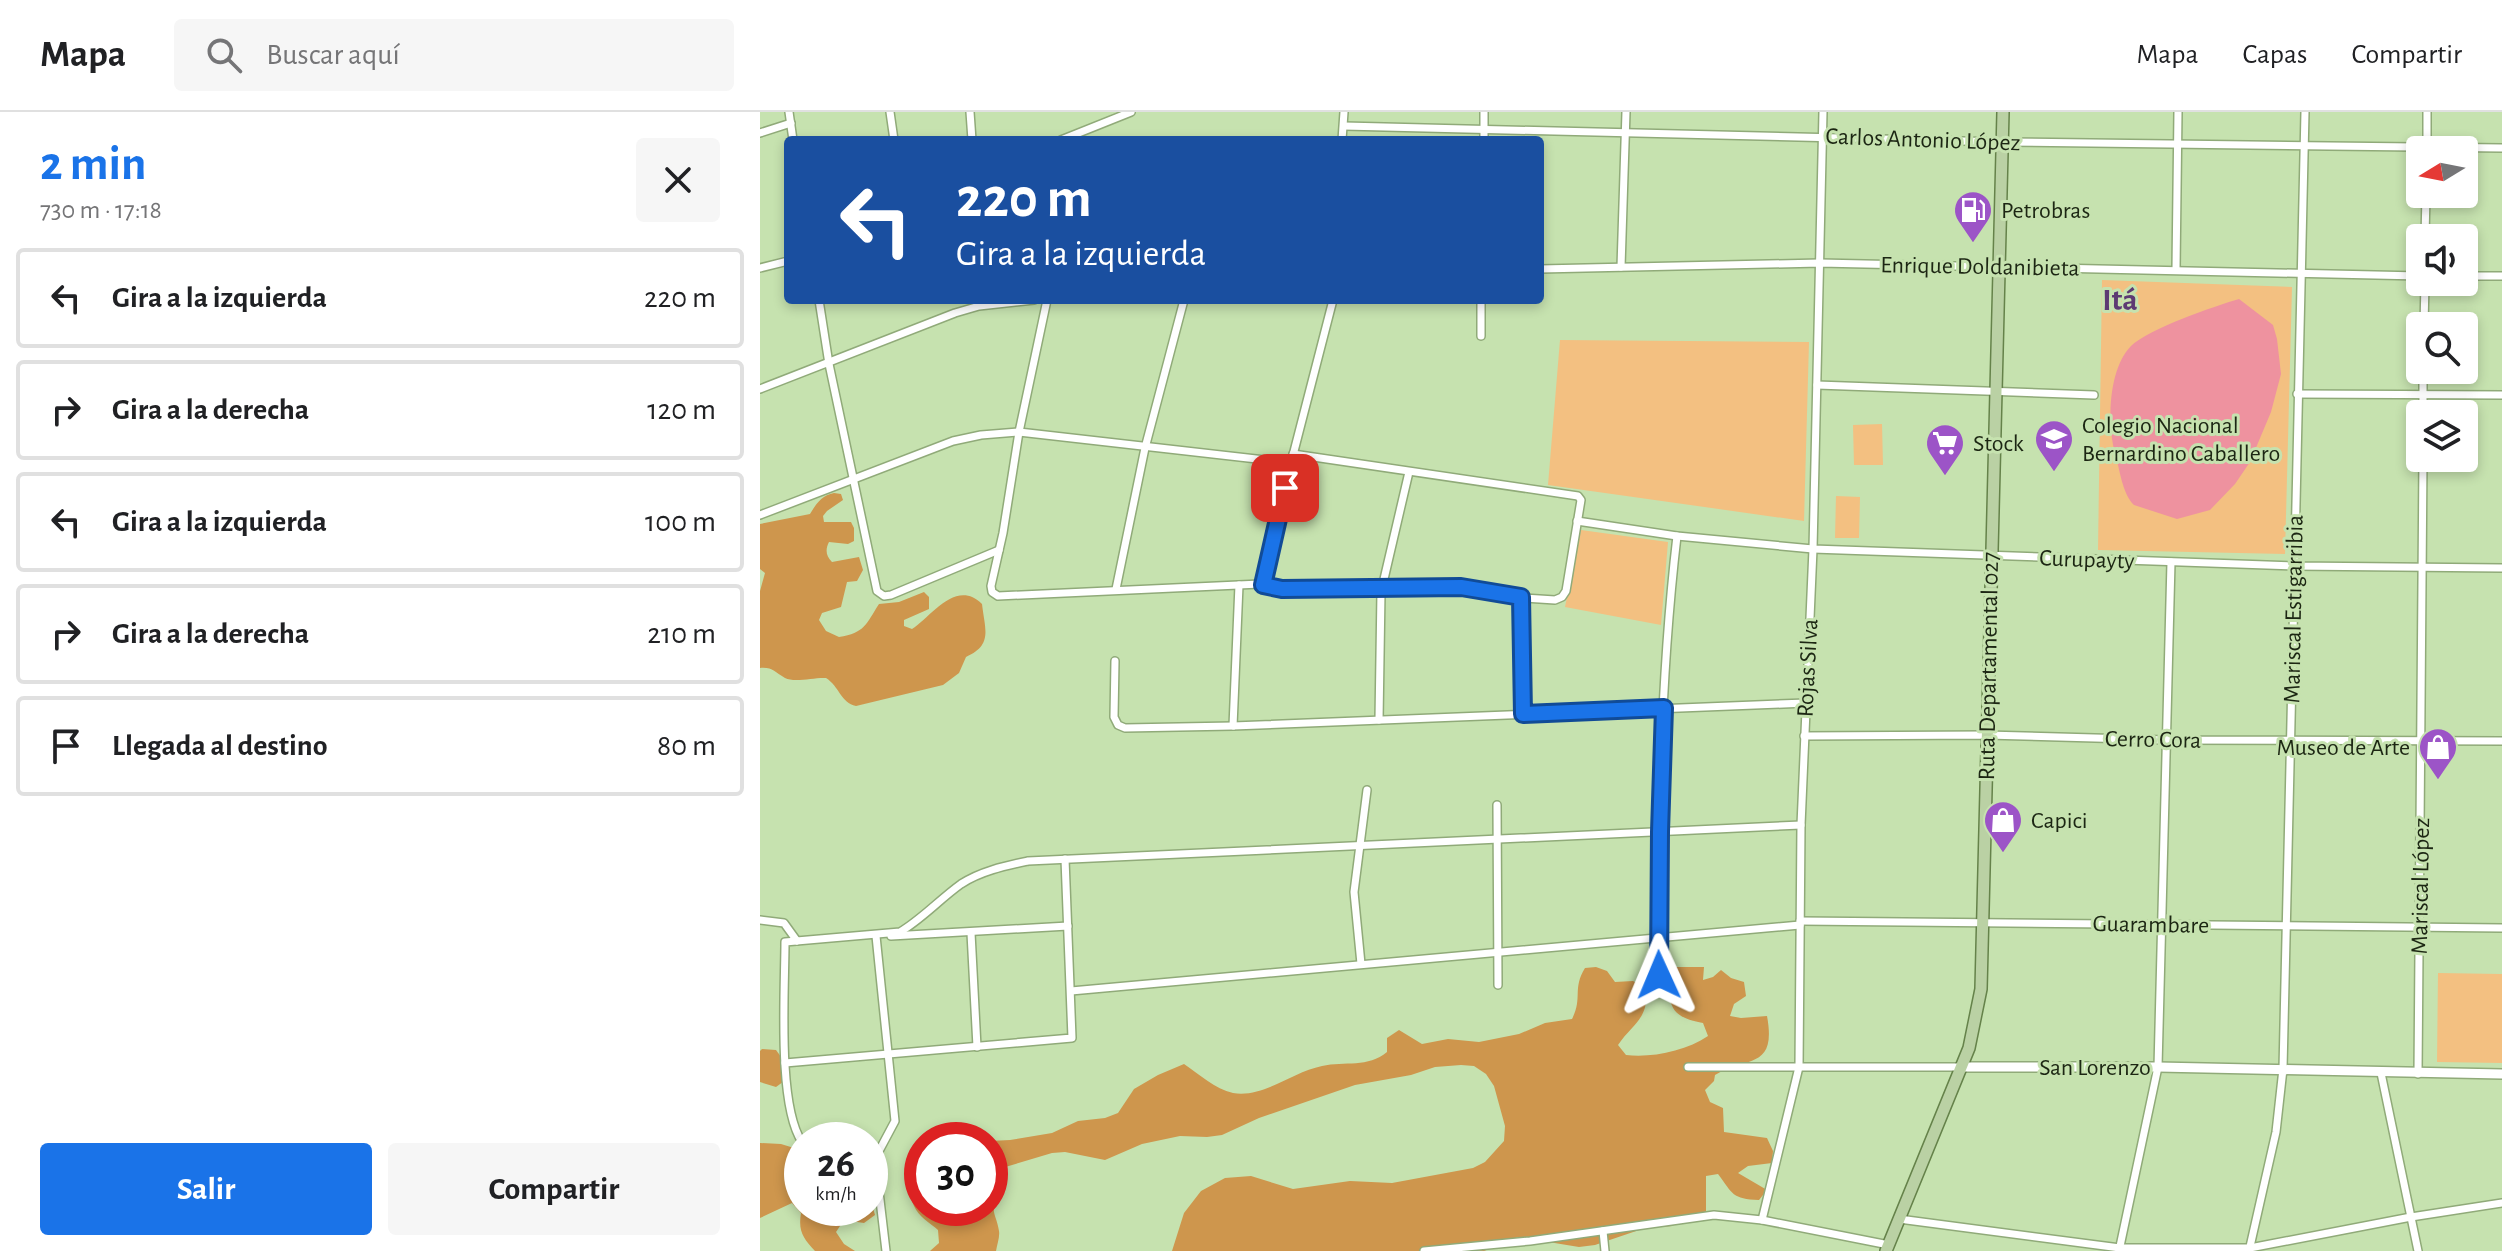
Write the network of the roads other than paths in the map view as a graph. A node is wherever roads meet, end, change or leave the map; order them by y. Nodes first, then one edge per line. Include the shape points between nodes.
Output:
1 (789, 112) edge
2 (890, 112) edge
3 (970, 112) edge
4 (1131, 112) edge
5 (1344, 112) edge
6 (1484, 112) edge
7 (1626, 112) edge
8 (1823, 112) edge
9 (2003, 112) edge
10 (2178, 112) edge
11 (2305, 112) edge
12 (2427, 112) edge
13 (1119, 114) edge
14 (791, 123) junction
15 (1344, 126) junction
16 (1484, 129) junction
17 (1625, 132) junction
18 (760, 133) edge
19 (793, 136) edge
20 (893, 136) edge
21 (972, 136) edge
22 (1070, 136) edge
23 (1343, 136) edge
24 (1484, 136) edge
25 (2427, 136) edge
26 (1822, 137) junction
27 (2003, 142) junction
28 (2177, 145) junction
29 (2304, 145) junction
30 (2406, 147) edge
31 (2478, 148) edge
32 (2502, 148) edge
33 (784, 262) edge
34 (1820, 263) junction
35 (1998, 266) junction
36 (1621, 267) junction
37 (760, 268) edge
38 (1544, 269) edge
39 (2176, 269) junction
40 (2301, 273) junction
41 (2406, 276) edge
42 (2478, 276) edge
43 (2502, 276) edge
44 (820, 304) edge
45 (997, 304) edge
46 (1046, 304) edge
47 (1183, 304) edge
48 (1332, 304) edge
49 (1481, 304) edge
50 (1481, 336) dead end
51 (829, 364) junction
52 (2423, 384) edge
53 (1817, 385) junction
54 (760, 389) edge
55 (1995, 391) junction
56 (2297, 394) junction
57 (2094, 395) dead end
58 (2423, 395) junction
59 (2502, 395) edge
60 (2423, 400) edge
61 (1019, 432) junction
62 (1145, 448) junction
63 (1292, 459) junction
64 (1409, 472) junction
65 (2423, 472) edge
66 (853, 481) junction
67 (760, 515) edge
68 (1577, 521) junction
69 (1677, 536) junction
70 (1813, 549) junction
71 (999, 550) junction
72 (1991, 556) junction
73 (2171, 562) junction
74 (2293, 566) junction
75 (2422, 567) junction
76 (2502, 568) edge
77 (1239, 585) junction
78 (1263, 585) junction
79 (1382, 588) junction
80 (1116, 589) junction
81 (1521, 597) junction
82 (1115, 661) dead end
83 (1806, 703) junction
84 (1664, 708) junction
85 (1523, 714) junction
86 (1379, 720) junction
87 (1233, 726) junction
88 (1986, 735) junction
89 (1804, 736) junction
90 (2291, 739) junction
91 (2166, 740) junction
92 (2421, 741) junction
93 (2502, 741) edge
94 (1367, 790) dead end
95 (1497, 805) dead end
96 (1801, 825) junction
97 (1660, 832) junction
98 (1497, 840) junction
99 (1361, 846) junction
100 (1065, 859) junction
101 (760, 920) edge
102 (1982, 922) junction
103 (1800, 923) junction
104 (2161, 924) junction
105 (2285, 925) junction
106 (1068, 926) junction
107 (2420, 927) junction
108 (2502, 928) edge
109 (971, 933) junction
110 (879, 936) junction
111 (1659, 938) junction
112 (797, 941) junction
113 (1498, 952) junction
114 (1361, 964) junction
115 (1659, 975) dead end
116 (1498, 985) dead end
117 (1071, 991) junction
118 (977, 1047) junction
119 (889, 1056) junction
120 (785, 1063) junction
121 (1688, 1067) dead end
122 (1799, 1067) junction
123 (1962, 1067) junction
124 (2158, 1067) junction
125 (2283, 1069) junction
126 (2381, 1073) junction
127 (2418, 1074) junction
128 (2502, 1074) edge
129 (794, 1122) edge
130 (888, 1131) edge
131 (2502, 1203) edge
132 (2411, 1217) junction
133 (1899, 1219) junction
134 (1762, 1220) junction
135 (883, 1226) edge
136 (1603, 1231) junction
137 (1888, 1248) edge
138 (1463, 1249) edge
139 (2250, 1249) edge
140 (2120, 1250) edge
141 (886, 1251) edge
142 (1424, 1251) edge
143 (1605, 1251) edge
144 (2418, 1251) edge

1 - 14 street
2 - 20 street
3 - 21 street
4 - 13 street
5 - 15 street
6 - 16 street
7 - 17 street
8 - 26 street, Rojas Silva
9 - 27 main road, Ruta Departamental 027
10 - 28 street
11 - 29 street, Mariscal Estigarribia
12 - 25 street
13 - 22 street
14 - 18 street
14 - 19 street
15 - 16 street, Carlos Antonio López
15 - 23 street
16 - 17 street, Carlos Antonio López
16 - 24 street
17 - 26 street, Carlos Antonio López
17 - 36 street
26 - 27 street, Carlos Antonio López
26 - 34 street, Rojas Silva
27 - 28 street, Carlos Antonio López
27 - 35 main road, Ruta Departamental 027
28 - 29 street, Carlos Antonio López
28 - 39 street
29 - 30 street, Carlos Antonio López
29 - 40 street, Mariscal Estigarribia
31 - 32 street, Carlos Antonio López
33 - 37 street
34 - 35 street, Enrique Doldanibieta
34 - 36 street, Enrique Doldanibieta
34 - 53 street, Rojas Silva
35 - 39 street, Enrique Doldanibieta
35 - 55 main road, Ruta Departamental 027
36 - 38 street, Enrique Doldanibieta
39 - 40 street, Enrique Doldanibieta
40 - 41 street, Enrique Doldanibieta
40 - 56 street, Mariscal Estigarribia
42 - 43 street
44 - 51 street
45 - 51 street via 955,313
46 - 61 street
47 - 62 street
48 - 63 street
49 - 50 street
51 - 54 street
51 - 66 street
52 - 58 street
53 - 55 street
53 - 70 street, Rojas Silva
55 - 57 street
55 - 72 main road, Ruta Departamental 027
56 - 58 street
56 - 74 street, Mariscal Estigarribia
58 - 59 street
58 - 60 street
61 - 62 street
61 - 66 street via 953,441
61 - 71 street
62 - 63 street
62 - 80 street
63 - 64 street
63 - 78 street
64 - 68 street via 1578,496
64 - 79 street
65 - 75 street, Mariscal López
66 - 67 street
66 - 71 street via 877,591 884,596
68 - 69 street, Curupayty
68 - 81 street via 1562,597
69 - 70 street, Curupayty
69 - 84 street
70 - 72 street, Curupayty
70 - 83 street, Rojas Silva
71 - 80 street via 991,586 998,596
72 - 73 street, Curupayty
72 - 88 main road, Ruta Departamental 027
73 - 74 street, Curupayty
73 - 91 street
74 - 75 street, Curupayty
74 - 90 street, Mariscal Estigarribia
75 - 76 street, Curupayty
75 - 92 street, Mariscal López
77 - 78 street
77 - 80 street
77 - 87 street
78 - 79 street
79 - 81 street via 1461,587
79 - 86 street
81 - 85 street
82 - 87 street via 1113,709 1118,725
83 - 84 street
83 - 89 street, Rojas Silva
84 - 85 street
84 - 97 street
85 - 86 street
86 - 87 street
88 - 89 street, Cerro Cora
88 - 91 street, Cerro Cora
88 - 102 main road, Ruta Departamental 027
89 - 96 street, Rojas Silva
90 - 91 street, Cerro Cora
90 - 92 street, Cerro Cora
90 - 105 street, Mariscal Estigarribia
91 - 104 street
92 - 93 street, Cerro Cora
92 - 107 street, Mariscal López
94 - 99 street
95 - 98 street
96 - 97 street
96 - 103 street, Rojas Silva
97 - 98 street
97 - 111 street
98 - 99 street
98 - 113 street
99 - 100 street
99 - 114 street via 1354,892
100 - 106 street
100 - 110 street via 984,872 961,884 915,923
101 - 112 street via 784,923
102 - 103 street, Guarambare
102 - 104 street, Guarambare
102 - 123 main road, Ruta Departamental 027 via 1981,989
103 - 111 street, Guarambare
103 - 122 street, Rojas Silva
104 - 105 street, Guarambare
104 - 124 street
105 - 107 street, Guarambare
105 - 125 street, Mariscal Estigarribia
106 - 109 street
106 - 117 street
107 - 108 street, Guarambare
107 - 127 street, Mariscal López
109 - 110 street
109 - 118 street
110 - 112 street
110 - 119 street
111 - 113 street, Guarambare
111 - 115 street
112 - 120 street via 785,942
113 - 114 street, Guarambare
113 - 116 street
114 - 117 street, Guarambare
117 - 118 street via 1072,1038
118 - 119 street
119 - 120 street
119 - 130 street via 895,1121
120 - 129 street
121 - 122 street, San Lorenzo
122 - 123 street, San Lorenzo
122 - 134 street, Rojas Silva
123 - 124 street, San Lorenzo
123 - 133 main road, Ruta Departamental 027
124 - 125 street, San Lorenzo
124 - 140 street
125 - 126 street, San Lorenzo
125 - 139 street, Mariscal Estigarribia via 2276,1132
126 - 127 street, San Lorenzo
126 - 132 street
127 - 128 street, San Lorenzo
131 - 132 street
132 - 139 street
132 - 144 street
133 - 137 main road, Ruta Departamental 027
133 - 140 street
134 - 136 street via 1714,1215
134 - 137 street
135 - 141 street
136 - 138 street
136 - 143 street
138 - 142 street
139 - 140 street

